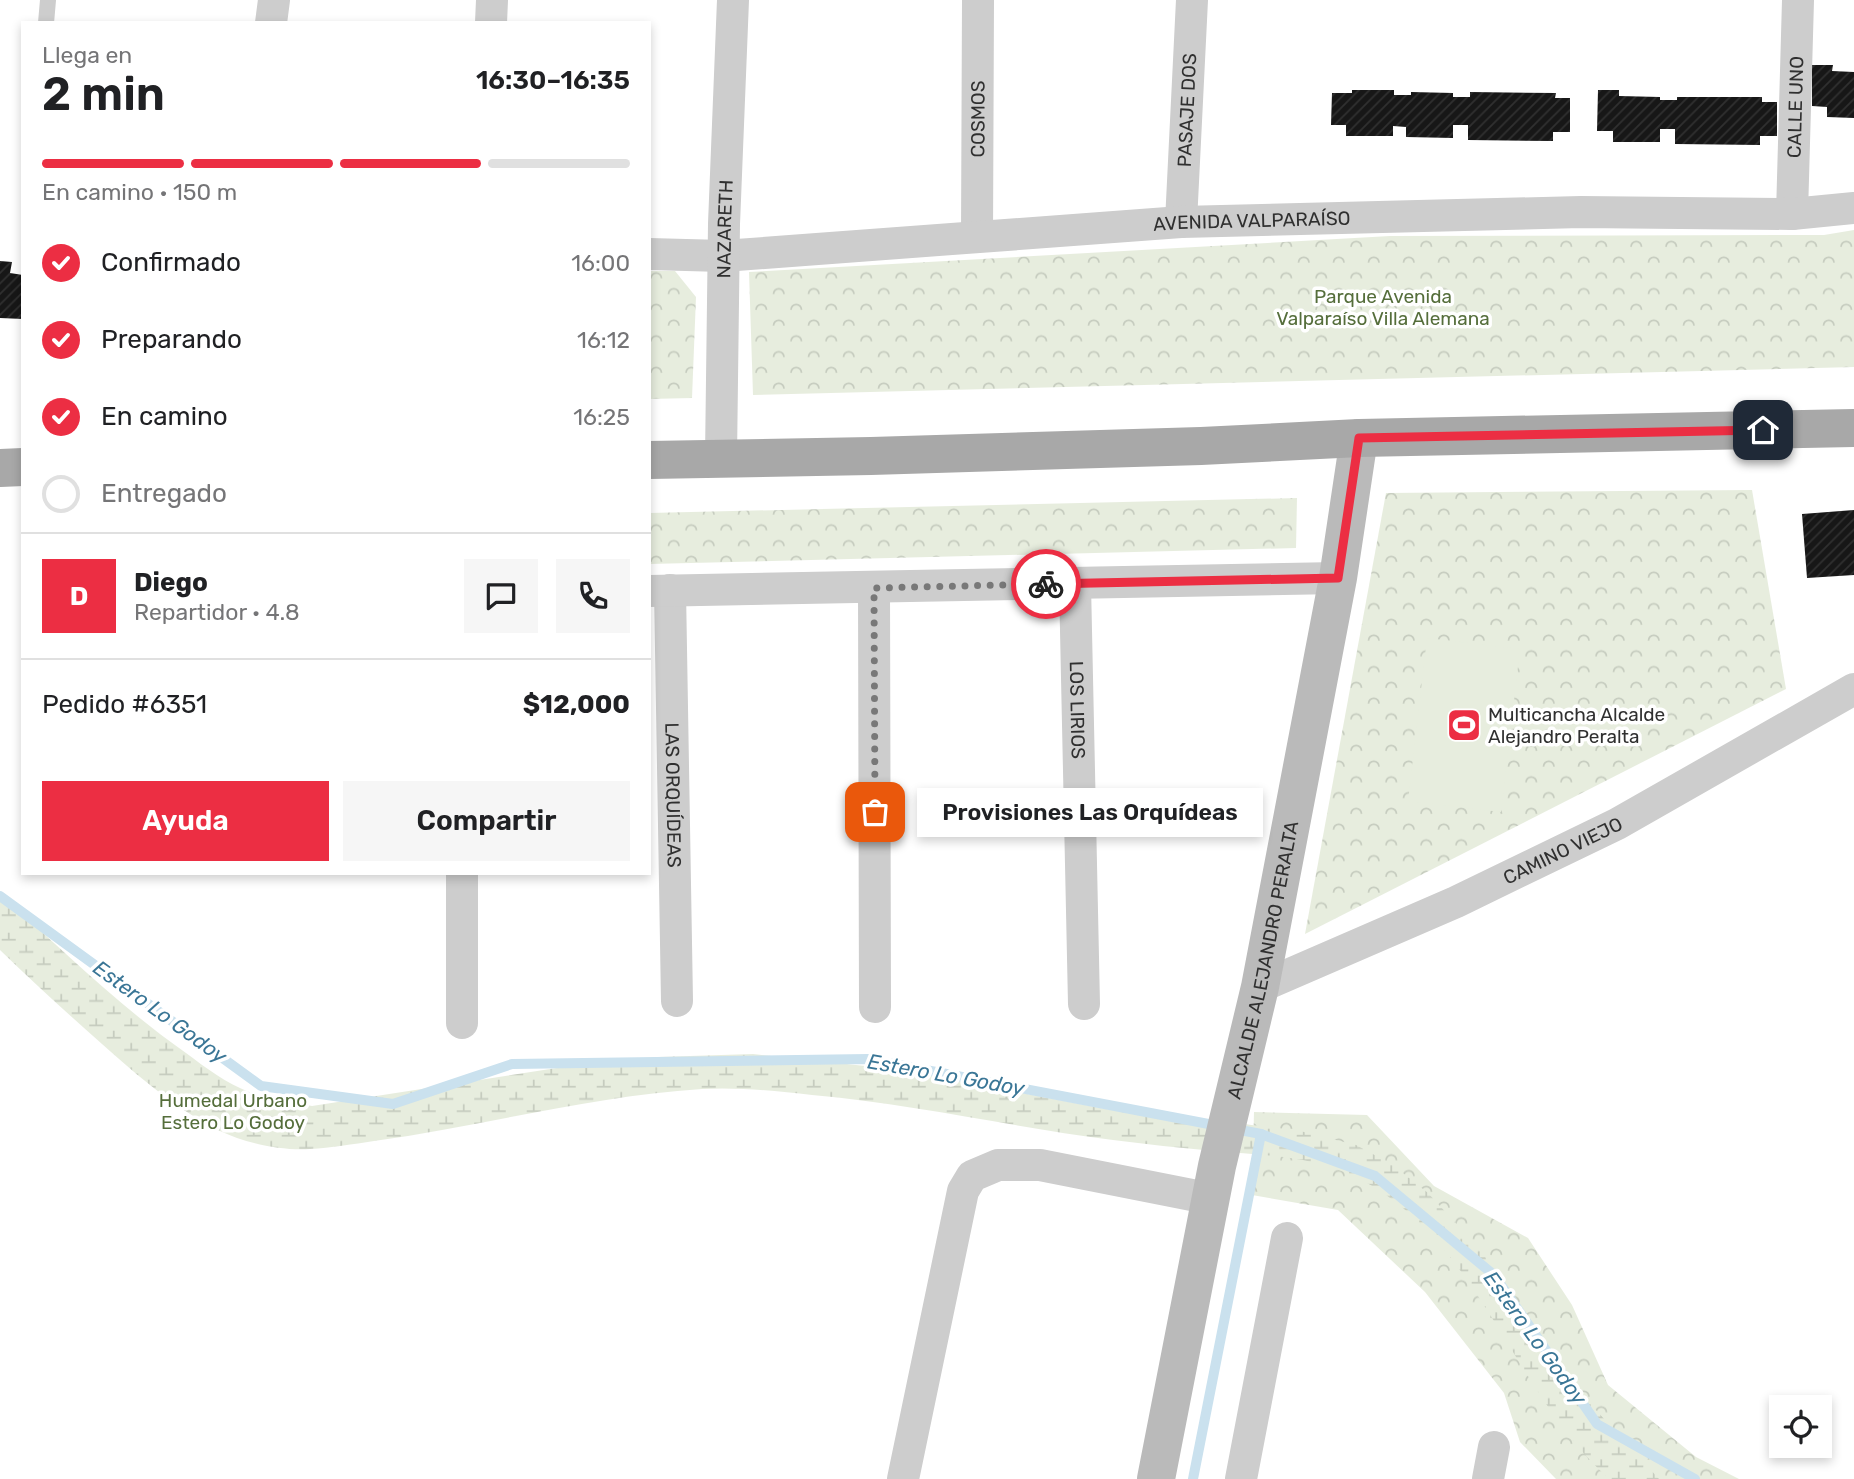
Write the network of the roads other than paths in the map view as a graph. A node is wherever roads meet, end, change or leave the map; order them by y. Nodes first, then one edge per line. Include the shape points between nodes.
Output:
1 (48, 0) edge
2 (274, 0) edge
3 (492, 0) edge
4 (733, 0) edge
5 (978, 0) edge
6 (1192, 0) edge
7 (1798, 0) edge
8 (46, 21) edge
9 (271, 21) edge
10 (491, 21) edge
11 (1854, 208) edge
12 (1792, 214) junction
13 (1181, 222) junction
14 (976, 236) junction
15 (651, 254) edge
16 (723, 256) junction
17 (1854, 428) edge
18 (1359, 438) junction
19 (721, 458) junction
20 (651, 460) edge
21 (21, 467) edge
22 (0, 468) edge
23 (1338, 578) junction
24 (1075, 583) junction
25 (874, 588) junction
26 (660, 591) edge
27 (1854, 689) edge
28 (462, 875) edge
29 (1260, 987) junction
30 (677, 1000) dead end
31 (1084, 1004) dead end
32 (875, 1007) dead end
33 (462, 1023) dead end
34 (1214, 1182) junction
35 (1287, 1238) dead end
36 (1494, 1447) dead end
37 (903, 1479) edge
38 (1156, 1479) edge
39 (1241, 1479) edge
40 (1488, 1479) edge

1 - 8 lane
2 - 9 street
3 - 10 street
4 - 16 street, NAZARETH
5 - 14 street, COSMOS
6 - 13 street, PASAJE DOS
7 - 12 street, CALLE UNO
11 - 12 street, AVENIDA VALPARAÍSO
12 - 13 street, AVENIDA VALPARAÍSO via 1581,212
13 - 14 street, AVENIDA VALPARAÍSO
14 - 16 street, AVENIDA VALPARAÍSO
15 - 16 street, AVENIDA VALPARAÍSO
16 - 19 street, NAZARETH
17 - 18 main road
18 - 19 main road
18 - 23 main road, ALCALDE ALEJANDRO PERALTA
19 - 20 main road
21 - 22 main road
23 - 24 street
23 - 29 main road, ALCALDE ALEJANDRO PERALTA
24 - 25 street
24 - 31 street, LOS LIRIOS
25 - 26 street
25 - 32 street
26 - 30 street, LAS ORQUÍDEAS
27 - 29 street, CAMINO VIEJO via 1617,824 1456,902
28 - 33 street
29 - 34 main road, ALCALDE ALEJANDRO PERALTA
34 - 37 street via 1040,1165 998,1165 972,1176 963,1191
34 - 38 main road, ALCALDE ALEJANDRO PERALTA
35 - 39 street
36 - 40 street

